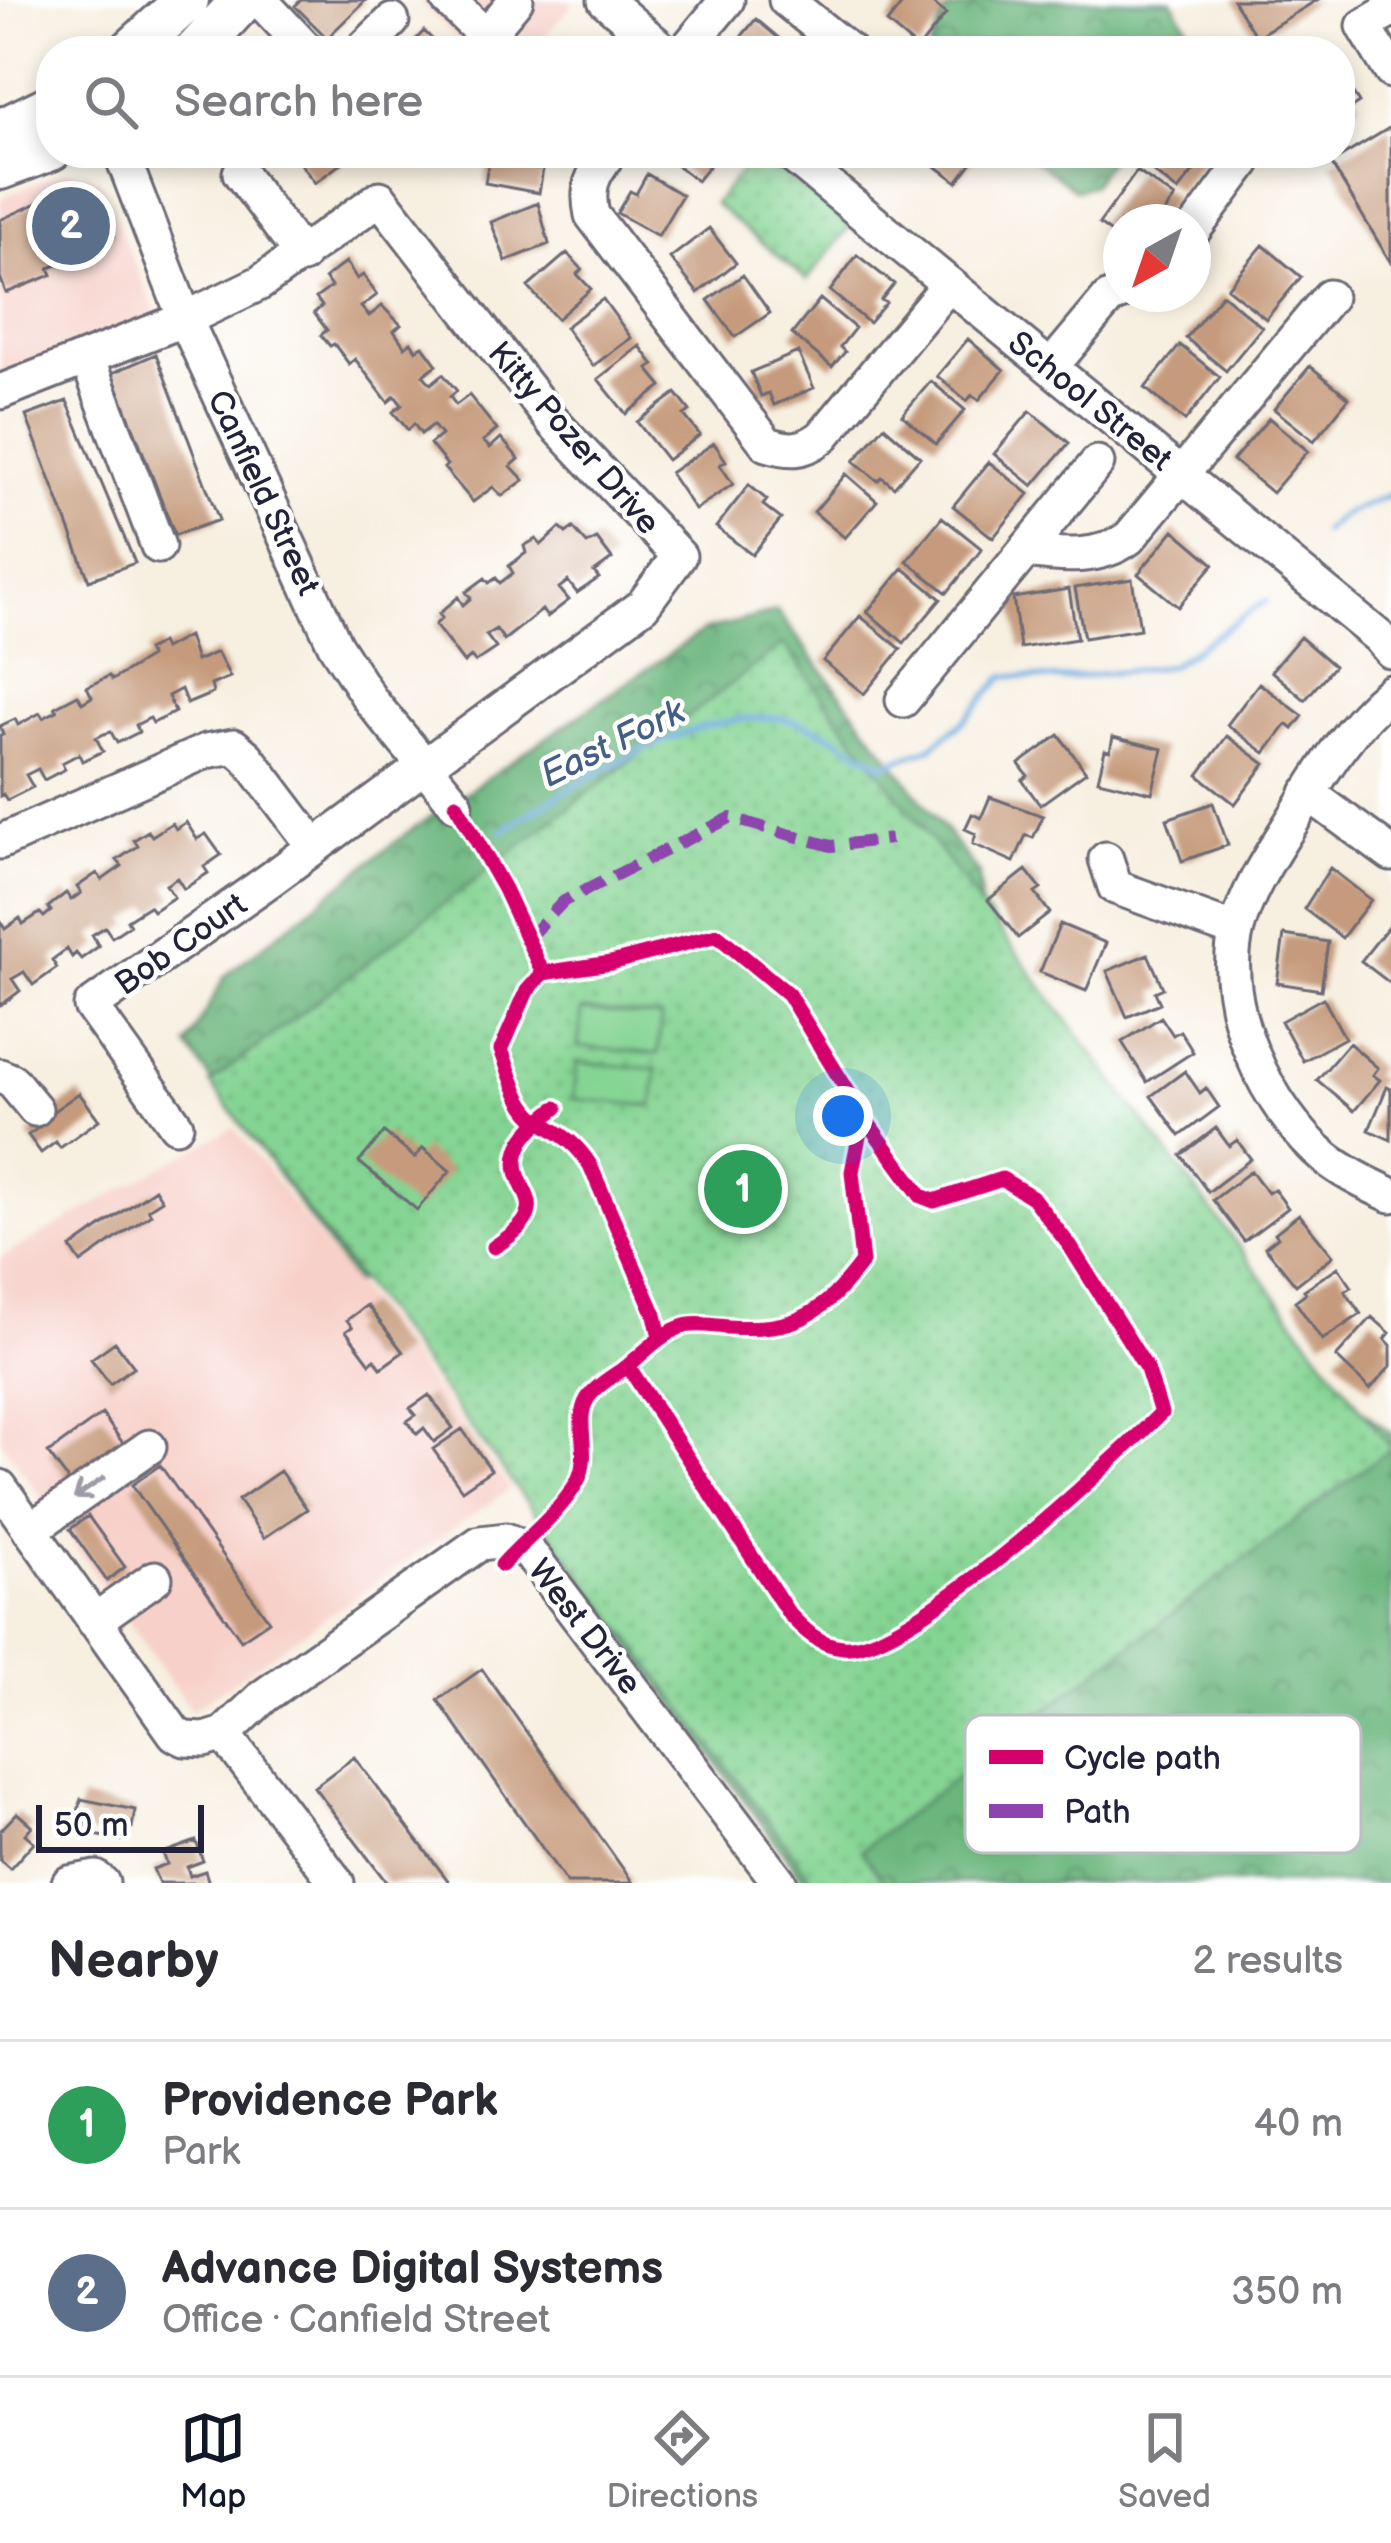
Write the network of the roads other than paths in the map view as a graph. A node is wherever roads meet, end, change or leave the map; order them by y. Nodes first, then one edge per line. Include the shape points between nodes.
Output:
1 (188, 0) edge
2 (243, 0) edge
3 (260, 0) edge
4 (448, 0) edge
5 (516, 0) edge
6 (605, 0) edge
7 (727, 0) edge
8 (786, 0) edge
9 (1391, 10) edge
10 (392, 20) dead end
11 (148, 36) edge
12 (210, 36) edge
13 (294, 36) edge
14 (376, 36) edge
15 (647, 36) edge
16 (697, 36) edge
17 (830, 36) edge
18 (1391, 71) edge
19 (36, 113) edge
20 (0, 131) edge
21 (36, 155) edge
22 (127, 168) edge
23 (597, 168) edge
24 (807, 168) edge
25 (1240, 168) edge
26 (0, 169) edge
27 (240, 173) dead end
28 (1211, 207) edge
29 (302, 256) junction
30 (949, 284) junction
31 (1330, 296) dead end
32 (1103, 305) edge
33 (185, 319) junction
34 (87, 358) junction
35 (1051, 367) junction
36 (0, 392) edge
37 (1097, 464) dead end
38 (1181, 474) junction
39 (158, 546) dead end
40 (1026, 551) junction
41 (972, 616) junction
42 (999, 639) dead end
43 (1391, 651) edge
44 (1391, 692) edge
45 (903, 700) dead end
46 (423, 766) junction
47 (1308, 793) junction
48 (386, 794) joint
49 (456, 804) dead end
50 (0, 842) edge
51 (315, 847) junction
52 (1391, 854) edge
53 (1106, 859) dead end
54 (1236, 931) junction
55 (0, 1076) edge
56 (35, 1109) dead end
57 (176, 1125) dead end
58 (1391, 1195) edge
59 (149, 1447) dead end
60 (0, 1487) edge
61 (30, 1530) junction
62 (155, 1578) dead end
63 (94, 1621) junction
64 (224, 1734) junction
65 (69, 1883) edge
66 (102, 1883) edge
67 (337, 1883) edge
68 (780, 1883) edge

1 - 11 main road
2 - 12 main road
3 - 13 street
4 - 5 street via 486,36
6 - 15 street
7 - 16 street
8 - 17 street
9 - 18 street via 1364,26
10 - 14 street
19 - 20 main road
21 - 26 main road
22 - 33 street, Canfield Street
23 - 30 street via 587,194 592,215 767,444 790,451 822,437
24 - 30 street, School Street
25 - 28 street
27 - 29 street
29 - 33 street, Kitty Pozer Drive
29 - 46 street, Kitty Pozer Drive via 380,198 554,423 680,556 643,604
30 - 35 street, School Street
31 - 38 street
32 - 35 street
33 - 34 street, Kitty Pozer Drive
33 - 46 street, Canfield Street via 334,645
34 - 36 street, Kitty Pozer Drive
34 - 39 street
35 - 38 street, School Street
37 - 40 street
38 - 40 street via 1115,548 1068,556
38 - 43 street, School Street
40 - 41 street
41 - 42 street
41 - 45 street
44 - 47 street
46 - 48 street, Kitty Pozer Drive
46 - 49 street, Canfield Street
47 - 52 street
47 - 54 street
48 - 51 street, Bob Court
50 - 51 street via 206,751 234,746
51 - 57 street, Bob Court via 91,1006
53 - 54 street via 1115,887
54 - 58 street via 1242,1034 1265,1082 1325,1157
55 - 56 street
59 -> 61 street
60 - 61 street
61 - 63 street
62 - 63 street
63 - 64 street via 176,1734
64 - 67 street
64 - 68 street, West Drive via 264,1696 480,1543 506,1540 536,1560
65 - 66 street

